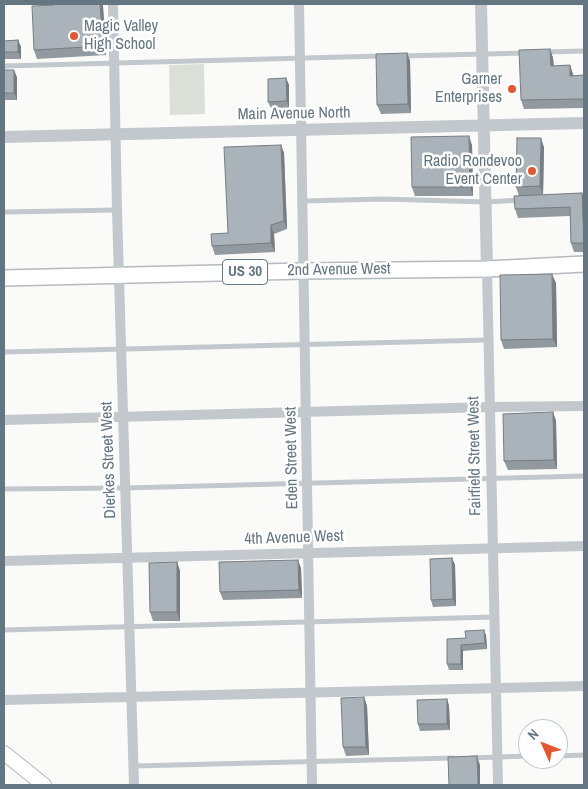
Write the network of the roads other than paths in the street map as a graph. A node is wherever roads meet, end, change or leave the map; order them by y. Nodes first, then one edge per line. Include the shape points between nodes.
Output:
1 (114, 4) edge
2 (299, 4) edge
3 (481, 4) edge
4 (584, 51) edge
5 (538, 52) edge
6 (529, 53) edge
7 (482, 54) junction
8 (387, 56) edge
9 (396, 56) edge
10 (300, 58) junction
11 (115, 63) junction
12 (4, 66) edge
13 (584, 123) edge
14 (484, 125) junction
15 (302, 130) junction
16 (116, 135) junction
17 (4, 137) edge
18 (303, 200) junction
19 (525, 200) edge
20 (486, 202) junction
21 (117, 210) junction
22 (4, 212) edge
23 (584, 264) edge
24 (487, 269) junction
25 (304, 270) junction
26 (119, 275) junction
27 (4, 278) edge
28 (489, 340) junction
29 (305, 344) junction
30 (121, 348) junction
31 (4, 352) edge
32 (490, 406) junction
33 (584, 406) edge
34 (306, 412) junction
35 (123, 416) junction
36 (4, 420) edge
37 (584, 476) edge
38 (492, 478) junction
39 (307, 482) junction
40 (125, 488) junction
41 (4, 489) edge
42 (584, 546) edge
43 (493, 548) junction
44 (308, 552) junction
45 (127, 558) junction
46 (4, 561) edge
47 (495, 617) junction
48 (309, 622) junction
49 (130, 627) junction
50 (4, 630) edge
51 (584, 686) edge
52 (496, 688) junction
53 (310, 692) junction
54 (132, 696) junction
55 (4, 700) edge
56 (4, 753) edge
57 (584, 755) edge
58 (518, 756) edge
59 (568, 756) edge
60 (498, 757) junction
61 (458, 758) edge
62 (468, 758) edge
63 (311, 761) junction
64 (134, 766) junction
65 (44, 785) edge
66 (134, 785) edge
67 (312, 785) edge
68 (498, 785) edge

1 - 11 street, Dierkes Street West
2 - 10 street, Eden Street West
3 - 7 street, Fairfield Street West
4 - 5 lane
6 - 7 lane
7 - 9 lane
7 - 14 street, Fairfield Street West
8 - 10 lane
10 - 11 lane
10 - 15 street, Eden Street West
11 - 12 lane
11 - 16 street, Dierkes Street West
13 - 14 street, Main Avenue North
14 - 15 street, Main Avenue North
14 - 20 street, Fairfield Street West
15 - 16 street, Main Avenue North
15 - 18 street, Eden Street West
16 - 17 street, Main Avenue North
16 - 21 street, Dierkes Street West
18 - 20 lane
18 - 25 street, Eden Street West
19 - 20 lane
20 - 24 street, Fairfield Street West
21 - 22 lane
21 - 26 street, Dierkes Street West
23 - 24 main road, 2nd Avenue West / US 30
24 - 25 main road, 2nd Avenue West / US 30
24 - 28 street, Fairfield Street West
25 - 26 main road, 2nd Avenue West / US 30
25 - 29 street, Eden Street West
26 - 27 main road, 2nd Avenue West / US 30
26 - 30 street, Dierkes Street West
28 - 29 lane
28 - 32 street, Fairfield Street West
29 - 30 lane
29 - 34 street, Eden Street West
30 - 31 lane
30 - 35 street, Dierkes Street West
32 - 33 street
32 - 34 street
32 - 38 street, Fairfield Street West
34 - 35 street
34 - 39 street, Eden Street West
35 - 36 street
35 - 40 street, Dierkes Street West
37 - 38 lane
38 - 39 lane
38 - 43 street, Fairfield Street West
39 - 40 lane
39 - 44 street, Eden Street West
40 - 41 lane
40 - 45 street, Dierkes Street West
42 - 43 street, 4th Avenue West
43 - 44 street, 4th Avenue West
43 - 47 street, Fairfield Street West
44 - 45 street, 4th Avenue West
44 - 48 street, Eden Street West
45 - 46 street, 4th Avenue West
45 - 49 street, Dierkes Street West
47 - 48 lane
47 - 52 street, Fairfield Street West
48 - 49 lane
48 - 53 street, Eden Street West
49 - 50 lane
49 - 54 street, Dierkes Street West
51 - 52 street
52 - 53 street
52 - 60 street, Fairfield Street West
53 - 54 street
53 - 63 street, Eden Street West
54 - 55 street
54 - 64 street, Dierkes Street West
56 - 65 main road
57 - 59 lane
58 - 60 lane
60 - 62 lane
60 - 68 street, Fairfield Street West
61 - 63 lane
63 - 64 lane
63 - 67 street, Eden Street West
64 - 66 street, Dierkes Street West

